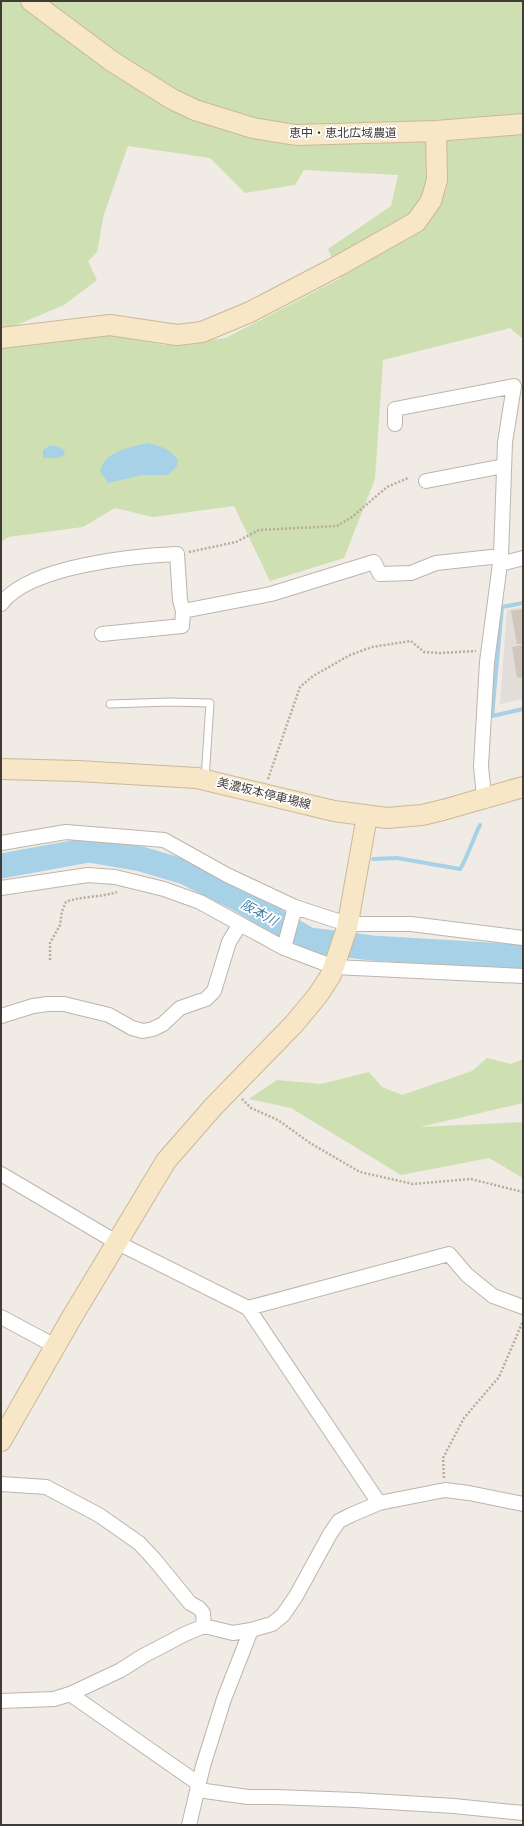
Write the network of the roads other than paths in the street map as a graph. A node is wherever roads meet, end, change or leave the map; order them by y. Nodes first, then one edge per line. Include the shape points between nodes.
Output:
1 (31, 1) edge
2 (523, 124) edge
3 (436, 131) junction
4 (1, 338) edge
5 (395, 424) dead end
6 (504, 466) junction
7 (426, 481) dead end
8 (523, 558) edge
9 (500, 560) junction
10 (1, 604) edge
11 (182, 611) junction
12 (102, 634) dead end
13 (110, 704) dead end
14 (1, 769) edge
15 (205, 780) junction
16 (523, 787) edge
17 (484, 797) junction
18 (367, 816) junction
19 (1, 843) edge
20 (1, 888) edge
21 (295, 907) junction
22 (240, 924) junction
23 (347, 926) junction
24 (523, 938) edge
25 (284, 948) junction
26 (335, 963) junction
27 (523, 976) edge
28 (1, 1016) edge
29 (1, 1174) edge
30 (116, 1242) junction
31 (523, 1307) edge
32 (248, 1308) junction
33 (1, 1317) edge
34 (55, 1346) junction
35 (1, 1441) edge
36 (1, 1484) edge
37 (379, 1503) junction
38 (523, 1504) edge
39 (204, 1626) junction
40 (251, 1630) junction
41 (70, 1694) junction
42 (1, 1701) edge
43 (199, 1787) junction
44 (523, 1813) edge
45 (189, 1825) edge

1 - 3 street, 恵中・恵北広域農道 via 113,62 172,99 203,112 253,128 296,135
2 - 3 street, 恵中・恵北広域農道
3 - 4 street via 437,180 431,201 416,222 250,312 202,332 177,335 110,325
5 - 6 street via 395,409 514,386
6 - 7 street
6 - 9 street
8 - 9 street
9 - 11 street via 436,563 411,573 380,574 374,562 271,594
9 - 17 street via 488,652 481,766
10 - 11 street via 6,598 38,579 67,570 149,555 177,554
11 - 12 street via 182,626
13 - 15 lane via 210,703
14 - 15 street, 美濃坂本停車場線 via 158,775
15 - 18 street, 美濃坂本停車場線 via 334,811
16 - 17 street, 美濃坂本停車場線
17 - 18 street, 美濃坂本停車場線 via 422,815 387,818
18 - 23 street
19 - 21 street via 66,832 164,840 227,875
20 - 22 street via 88,875 116,877 164,889 200,902
21 - 23 street
21 - 25 street
22 - 25 street
22 - 28 street via 229,942 214,991 206,999 180,1008 153,1029 143,1031 132,1028 109,1015 64,1004 34,1006
23 - 24 street via 411,924
23 - 26 street
25 - 26 street
26 - 27 street
26 - 30 street via 331,976 294,1024 186,1136 166,1161
29 - 30 street
30 - 32 street
30 - 34 street
31 - 32 street via 493,1296 467,1275 449,1254
32 - 37 street
33 - 34 street
34 - 35 street
36 - 39 street via 46,1487 99,1515 139,1543 190,1603 203,1613
37 - 38 street via 444,1490
37 - 40 street via 339,1521 283,1615 272,1624
39 - 40 street via 233,1633
39 - 41 street
40 - 43 street via 224,1699
41 - 42 street via 54,1699
41 - 43 street
43 - 44 street via 248,1797 355,1800
43 - 45 street

